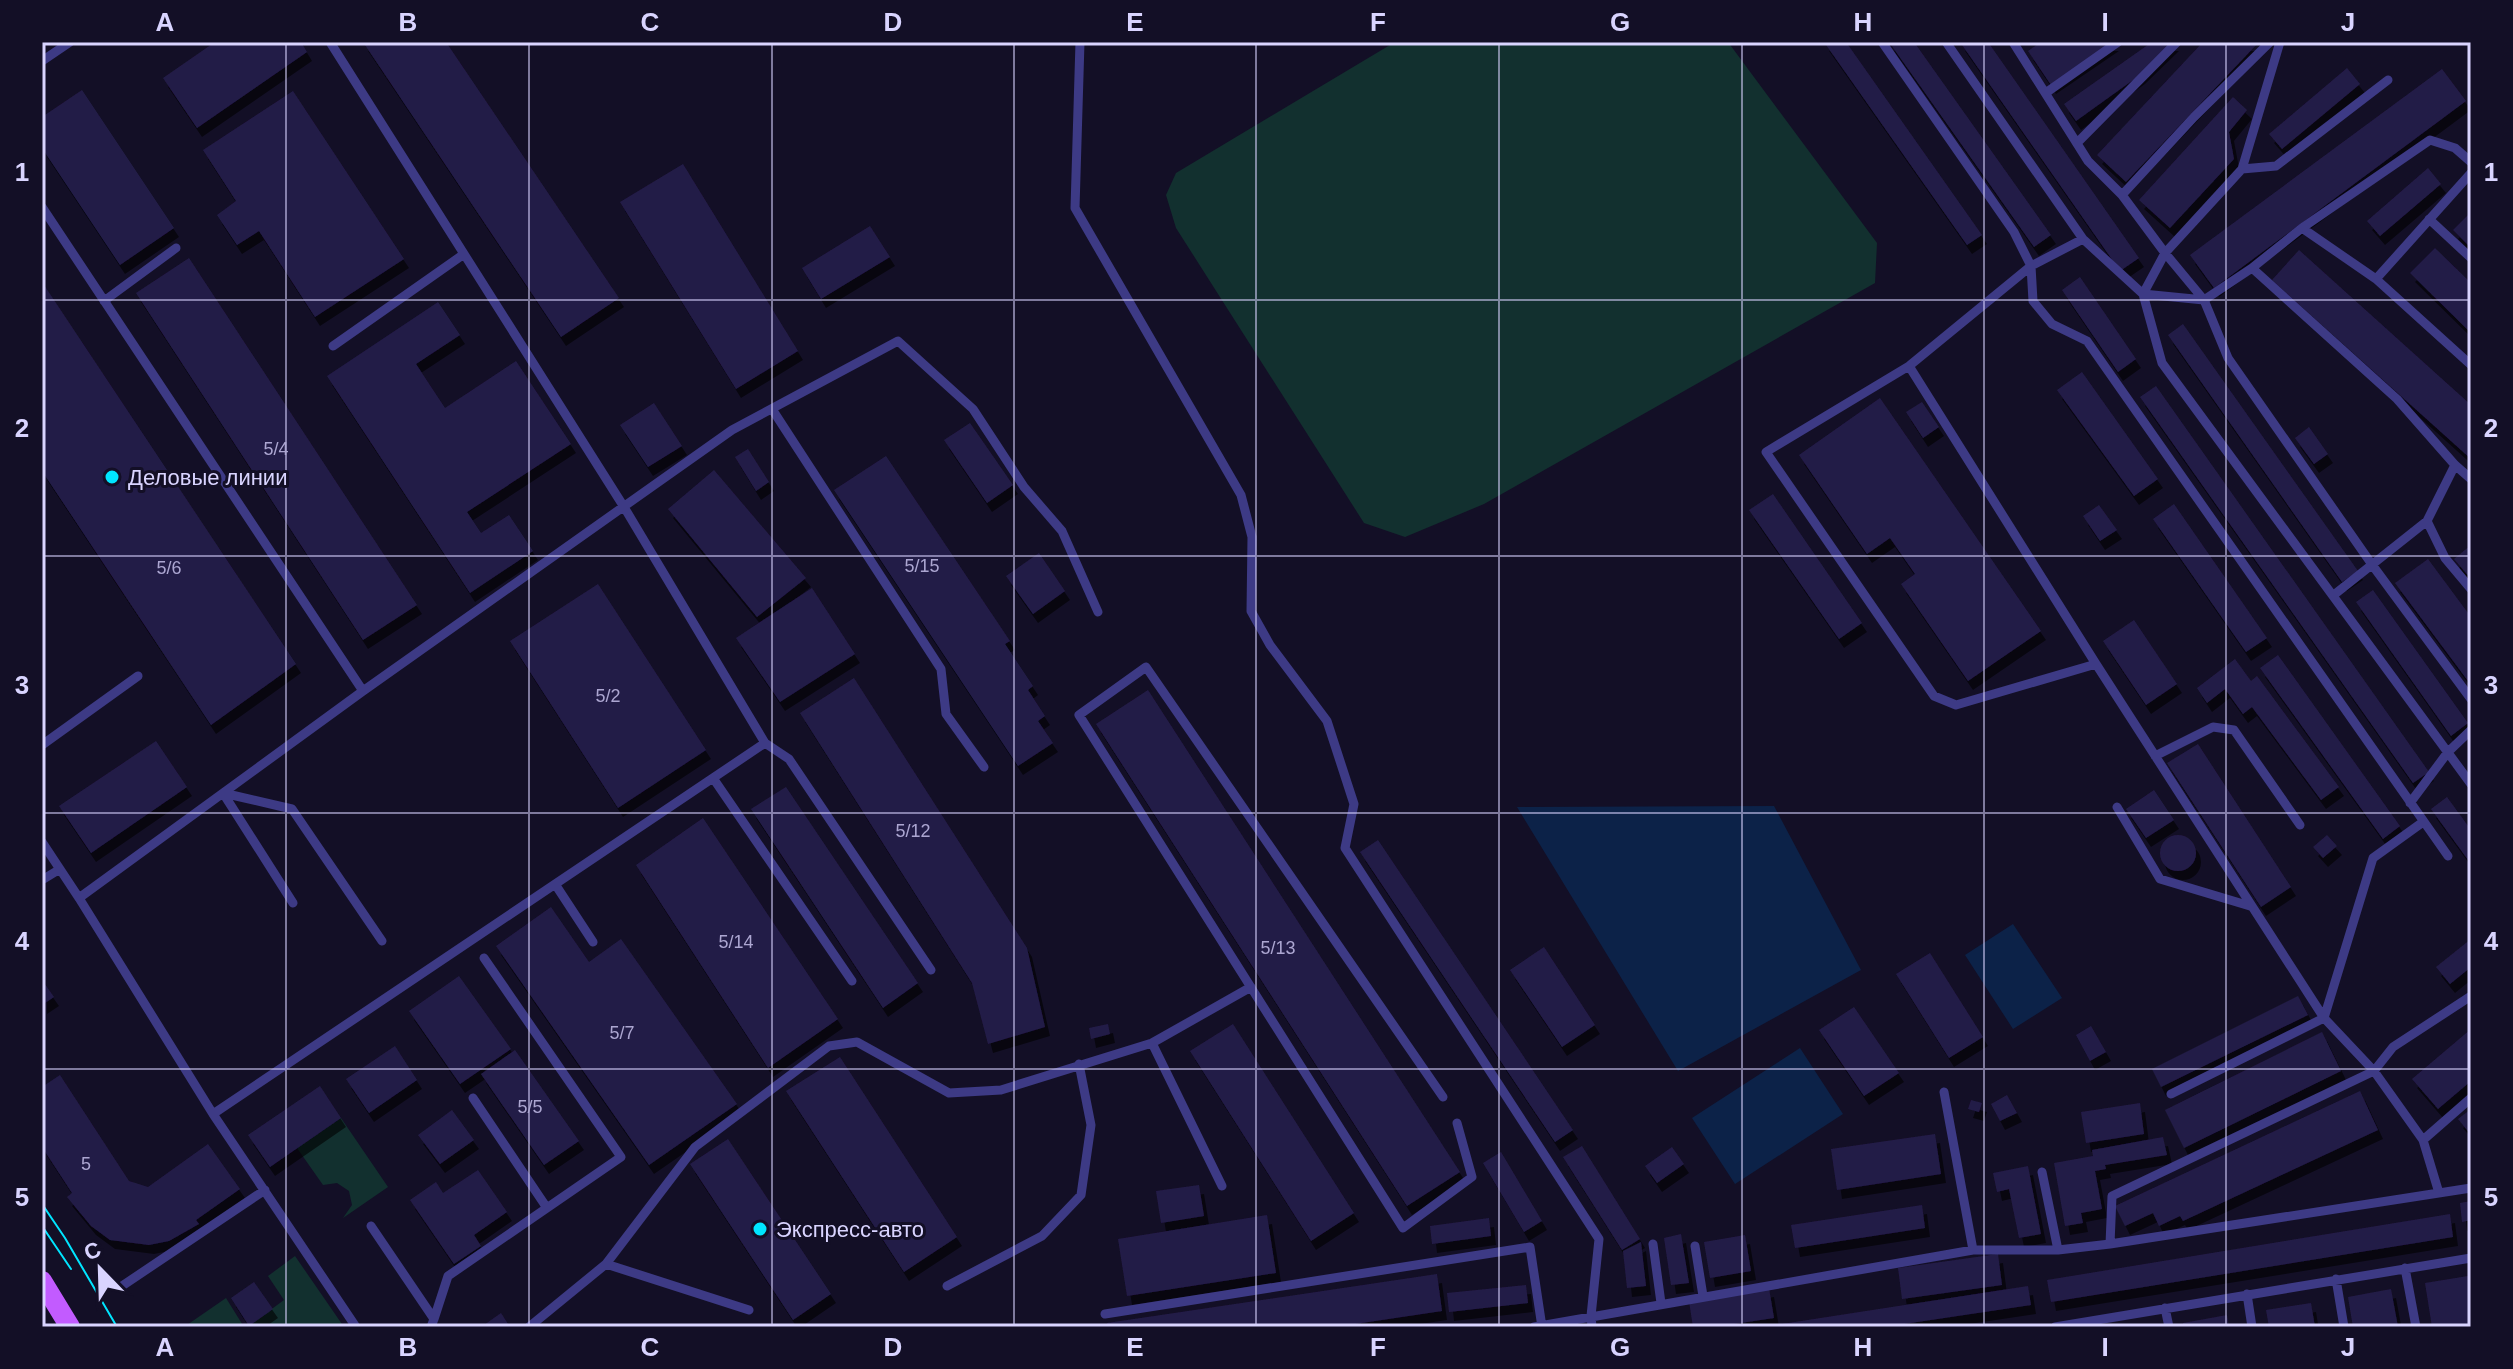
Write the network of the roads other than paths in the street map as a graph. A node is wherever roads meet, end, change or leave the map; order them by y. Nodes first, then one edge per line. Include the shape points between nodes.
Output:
1 (70, 42) edge
2 (330, 42) edge
3 (1080, 42) edge
4 (1882, 42) edge
5 (1946, 42) edge
6 (2013, 42) edge
7 (2118, 42) edge
8 (2177, 42) edge
9 (2270, 42) edge
10 (2280, 42) edge
11 (42, 61) edge
12 (2388, 80) dead end
13 (2047, 92) junction
14 (2078, 142) junction
15 (2471, 162) edge
16 (2242, 169) junction
17 (2471, 173) edge
18 (2122, 195) junction
19 (42, 207) edge
20 (2429, 219) junction
21 (2302, 228) junction
22 (2083, 239) junction
23 (176, 248) dead end
24 (2165, 253) junction
25 (464, 254) junction
26 (2471, 258) edge
27 (2031, 266) junction
28 (2252, 268) junction
29 (2376, 279) junction
30 (2143, 294) junction
31 (2204, 300) junction
32 (104, 301) junction
33 (333, 346) dead end
34 (2471, 365) edge
35 (1909, 366) junction
36 (772, 409) junction
37 (2455, 465) junction
38 (2471, 479) edge
39 (624, 507) junction
40 (2427, 521) junction
41 (2373, 566) junction
42 (2471, 589) edge
43 (2335, 594) junction
44 (1098, 612) dead end
45 (2096, 664) junction
46 (138, 676) dead end
47 (363, 691) junction
48 (2471, 699) edge
49 (2471, 730) edge
50 (765, 743) junction
51 (42, 745) edge
52 (2448, 752) junction
53 (2155, 756) junction
54 (984, 767) dead end
55 (713, 778) junction
56 (2471, 784) edge
57 (223, 793) junction
58 (2410, 803) junction
59 (2117, 807) dead end
60 (2423, 822) junction
61 (2300, 825) dead end
62 (42, 842) edge
63 (2448, 856) dead end
64 (60, 869) junction
65 (42, 880) edge
66 (555, 884) junction
67 (79, 898) junction
68 (293, 903) dead end
69 (2250, 906) junction
70 (382, 941) dead end
71 (593, 942) dead end
72 (484, 958) dead end
73 (931, 970) dead end
74 (852, 981) dead end
75 (1251, 987) junction
76 (2471, 996) edge
77 (2324, 1018) junction
78 (1152, 1043) junction
79 (1079, 1064) junction
80 (2374, 1071) junction
81 (1944, 1092) dead end
82 (2171, 1094) dead end
83 (1443, 1097) dead end
84 (473, 1098) dead end
85 (2471, 1098) edge
86 (213, 1114) junction
87 (1457, 1123) dead end
88 (2423, 1140) junction
89 (2042, 1172) dead end
90 (1222, 1186) dead end
91 (2470, 1187) edge
92 (265, 1190) junction
93 (2439, 1193) junction
94 (547, 1208) junction
95 (371, 1226) dead end
96 (1653, 1244) dead end
97 (2110, 1244) junction
98 (1695, 1246) dead end
99 (1973, 1250) junction
100 (2058, 1250) junction
101 (2471, 1258) edge
102 (606, 1264) junction
103 (2405, 1268) junction
104 (2336, 1279) junction
105 (42, 1281) edge
106 (122, 1286) dead end
107 (947, 1286) dead end
108 (2247, 1294) junction
109 (1703, 1296) junction
110 (1661, 1303) junction
111 (2165, 1308) junction
112 (749, 1310) dead end
113 (1105, 1314) dead end
114 (1591, 1316) junction
115 (433, 1323) edge
116 (2100, 1323) edge
117 (70, 1327) edge
118 (356, 1327) edge
119 (529, 1327) edge
120 (1539, 1327) edge
121 (1592, 1327) edge
122 (2055, 1327) edge
123 (2169, 1327) edge
124 (2252, 1327) edge
125 (2344, 1327) edge
126 (2416, 1327) edge

1 - 11 lane
2 - 25 lane
3 - 114 lane via 1075,208 1241,495 1252,537 1251,611 1327,721 1354,804 1345,848 1599,1239
4 - 27 lane via 2014,232
5 - 22 lane
6 - 13 lane
7 - 13 lane
8 - 14 lane
9 - 18 lane
10 - 16 lane
12 - 16 lane via 2276,166
13 - 14 lane
14 - 18 lane via 2088,161
15 - 21 lane via 2455,148 2430,140
16 - 24 lane
17 - 20 lane
18 - 24 lane
19 - 32 lane
20 - 26 lane
20 - 29 lane
21 - 28 lane
21 - 29 lane
22 - 27 lane
22 - 30 lane
23 - 32 lane
24 - 30 lane
24 - 31 lane
25 - 33 lane
25 - 39 lane
27 - 35 lane
27 - 58 lane via 2033,301 2052,324 2087,341
28 - 31 lane
28 - 37 lane via 2397,399
29 - 34 lane
30 - 31 lane
30 - 43 lane via 2162,363
31 - 41 lane via 2228,358
32 - 47 lane
35 - 45 lane
35 - 45 lane via 1766,452 1934,696 1956,705
36 - 39 lane via 732,430
36 - 44 lane via 898,341 973,409 1024,487 1062,531
36 - 54 lane via 941,669 946,714
37 - 38 lane
37 - 40 lane
39 - 47 lane
39 - 50 lane
40 - 41 lane
40 - 42 lane via 2445,558
41 - 43 lane
41 - 48 lane
43 - 52 lane
45 - 53 lane
46 - 51 lane
47 - 57 lane
49 - 52 lane
50 - 55 lane
50 - 73 lane via 789,759
52 - 56 lane
52 - 58 lane
53 - 61 lane via 2213,727 2234,730
53 - 69 lane
55 - 66 lane
55 - 74 lane
57 - 67 lane
57 - 68 lane
57 - 70 lane via 292,809
58 - 60 lane
59 - 69 lane via 2160,879
60 - 63 lane
60 - 77 lane via 2373,858
62 - 64 lane
64 - 65 lane
64 - 67 lane
66 - 71 lane
66 - 86 lane
67 - 86 lane
69 - 77 lane
72 - 94 lane via 621,1157
75 - 78 lane
75 - 83 lane via 1079,715 1146,667
75 - 87 lane via 1403,1228 1472,1177
76 - 80 lane via 2393,1047
77 - 80 lane
77 - 82 lane
78 - 79 lane
78 - 90 lane
79 - 102 lane via 1001,1090 949,1093 857,1042 829,1046 695,1147
79 - 107 lane via 1091,1125 1081,1195 1042,1236
80 - 88 lane
80 - 97 lane via 2112,1196
81 - 99 lane
84 - 94 lane
85 - 88 lane
86 - 92 lane
88 - 93 lane
89 - 100 lane
91 - 93 lane
92 - 106 lane
92 - 118 lane
93 - 97 lane
94 - 115 lane via 448,1276
95 - 115 lane
96 - 110 lane
97 - 100 lane
98 - 109 lane
99 - 100 lane
99 - 109 lane
101 - 103 lane
102 - 112 lane
102 - 119 lane
103 - 104 lane
103 - 126 lane
104 - 108 lane
104 - 125 lane
105 - 117 main road
108 - 111 lane
108 - 124 lane
109 - 110 lane
110 - 114 lane
111 - 116 lane
111 - 123 lane
113 - 120 lane via 1530,1247
114 - 120 lane
114 - 121 lane
116 - 122 lane

